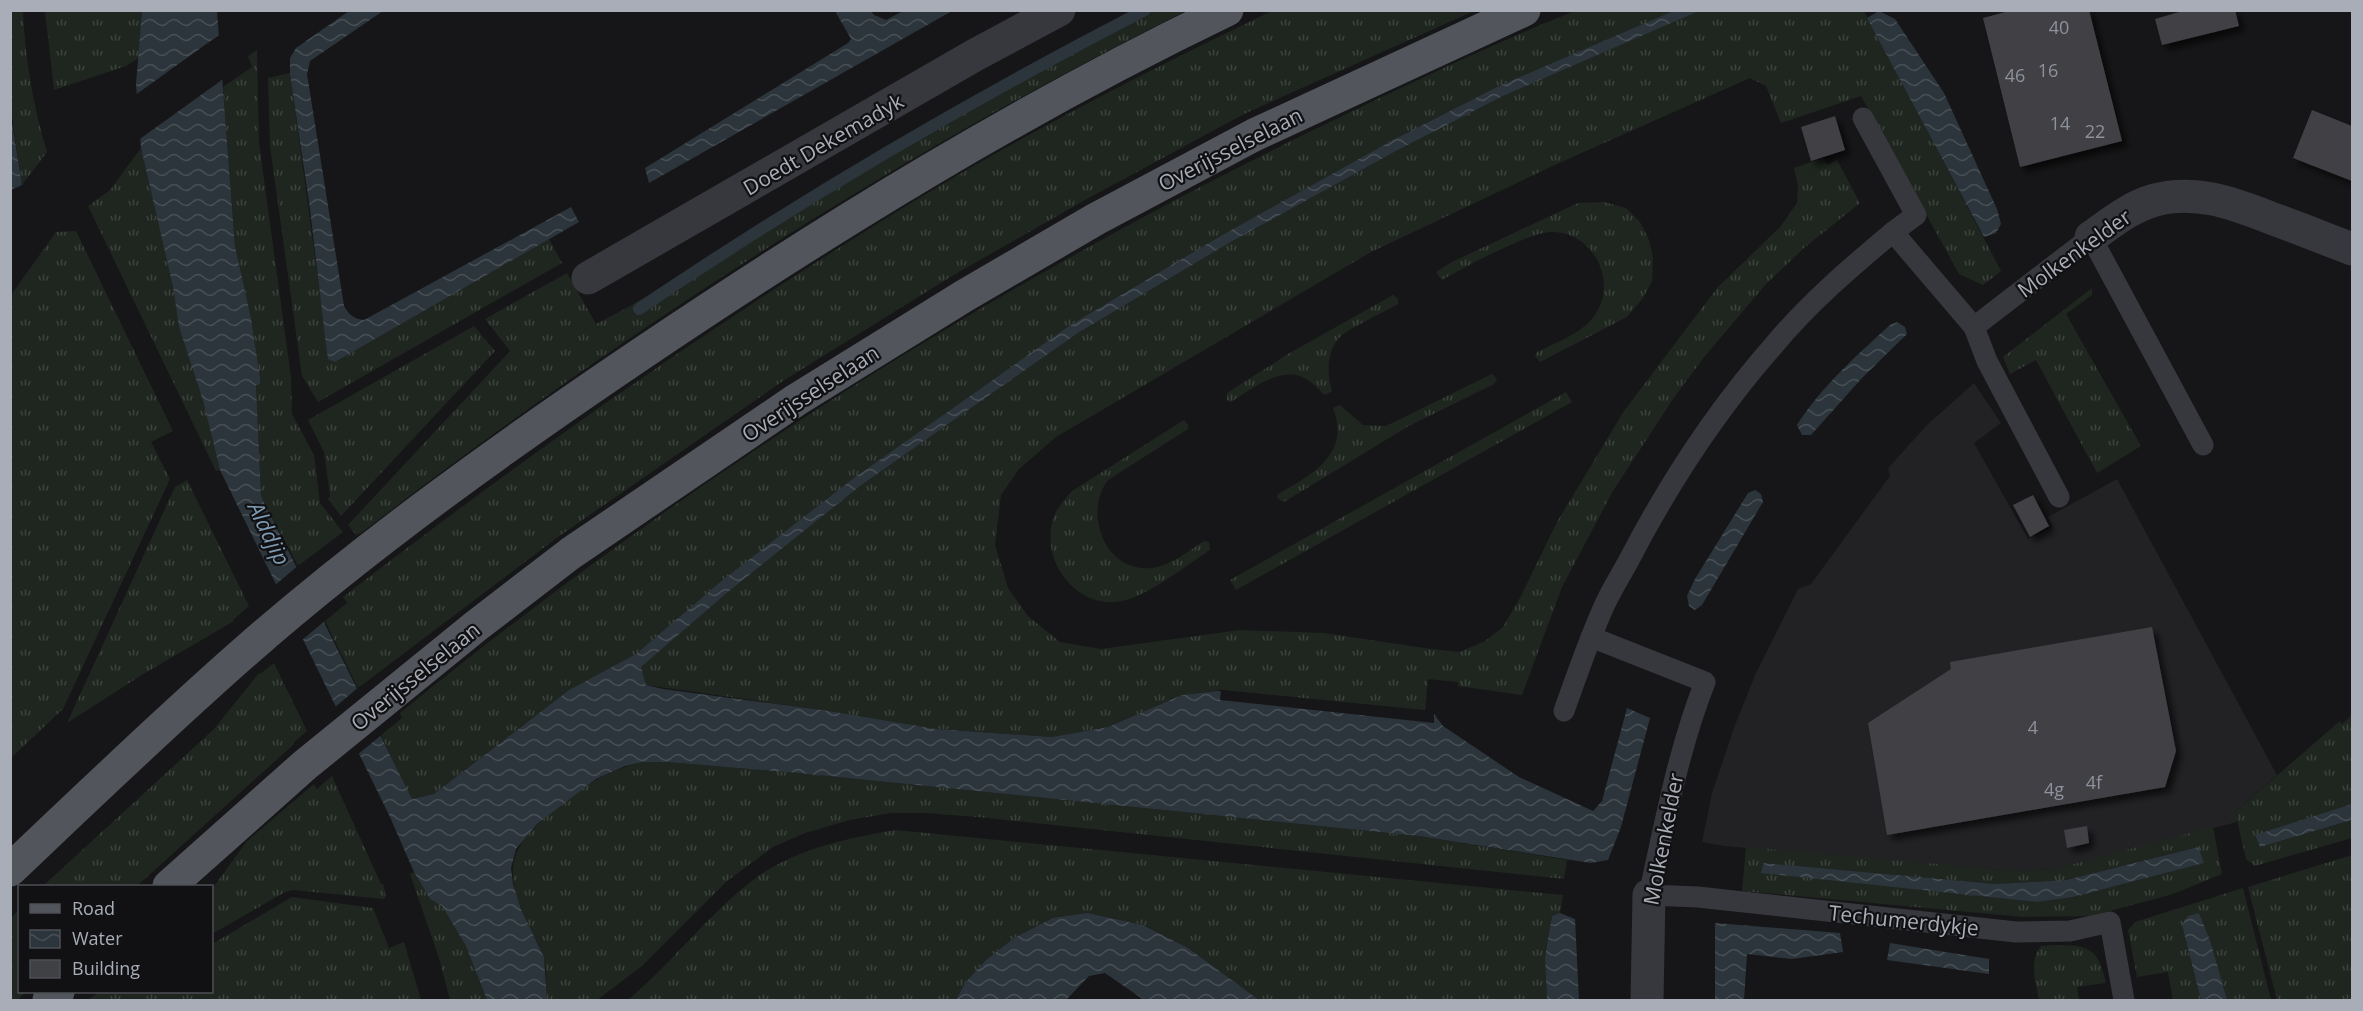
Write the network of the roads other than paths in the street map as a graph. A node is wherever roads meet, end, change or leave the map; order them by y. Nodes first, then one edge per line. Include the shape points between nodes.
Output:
1 (1059, 10) edge
2 (1227, 10) edge
3 (1524, 10) edge
4 (1863, 118) dead end
5 (1893, 232) junction
6 (2091, 237) junction
7 (2352, 249) edge
8 (588, 278) dead end
9 (1974, 327) junction
10 (2203, 446) dead end
11 (2058, 497) dead end
12 (1591, 637) junction
13 (1564, 711) dead end
14 (10, 870) edge
15 (170, 885) edge
16 (1649, 895) junction
17 (1647, 1000) edge
18 (2124, 1000) edge

1 - 8 street, Doedt Dekemadyk
2 - 14 main road via 923,172 761,273 579,396 435,501 248,650
3 - 15 main road, Overijsselselaan via 1254,135 1096,219 796,400 571,553 305,765
4 - 5 lane via 1916,215
5 - 9 lane
5 - 12 lane via 1774,344 1722,409 1644,530
6 - 7 street, Molkenkelder via 2121,215 2154,200 2191,195 2227,201
6 - 9 lane, Molkenkelder
6 - 10 lane
9 - 11 lane via 1987,361
12 - 13 lane
12 - 16 lane, Molkenkelder via 1705,682 1675,773
16 - 17 street, Molkenkelder
16 - 18 lane, Techumerdykje via 2016,932 2070,931 2110,922

